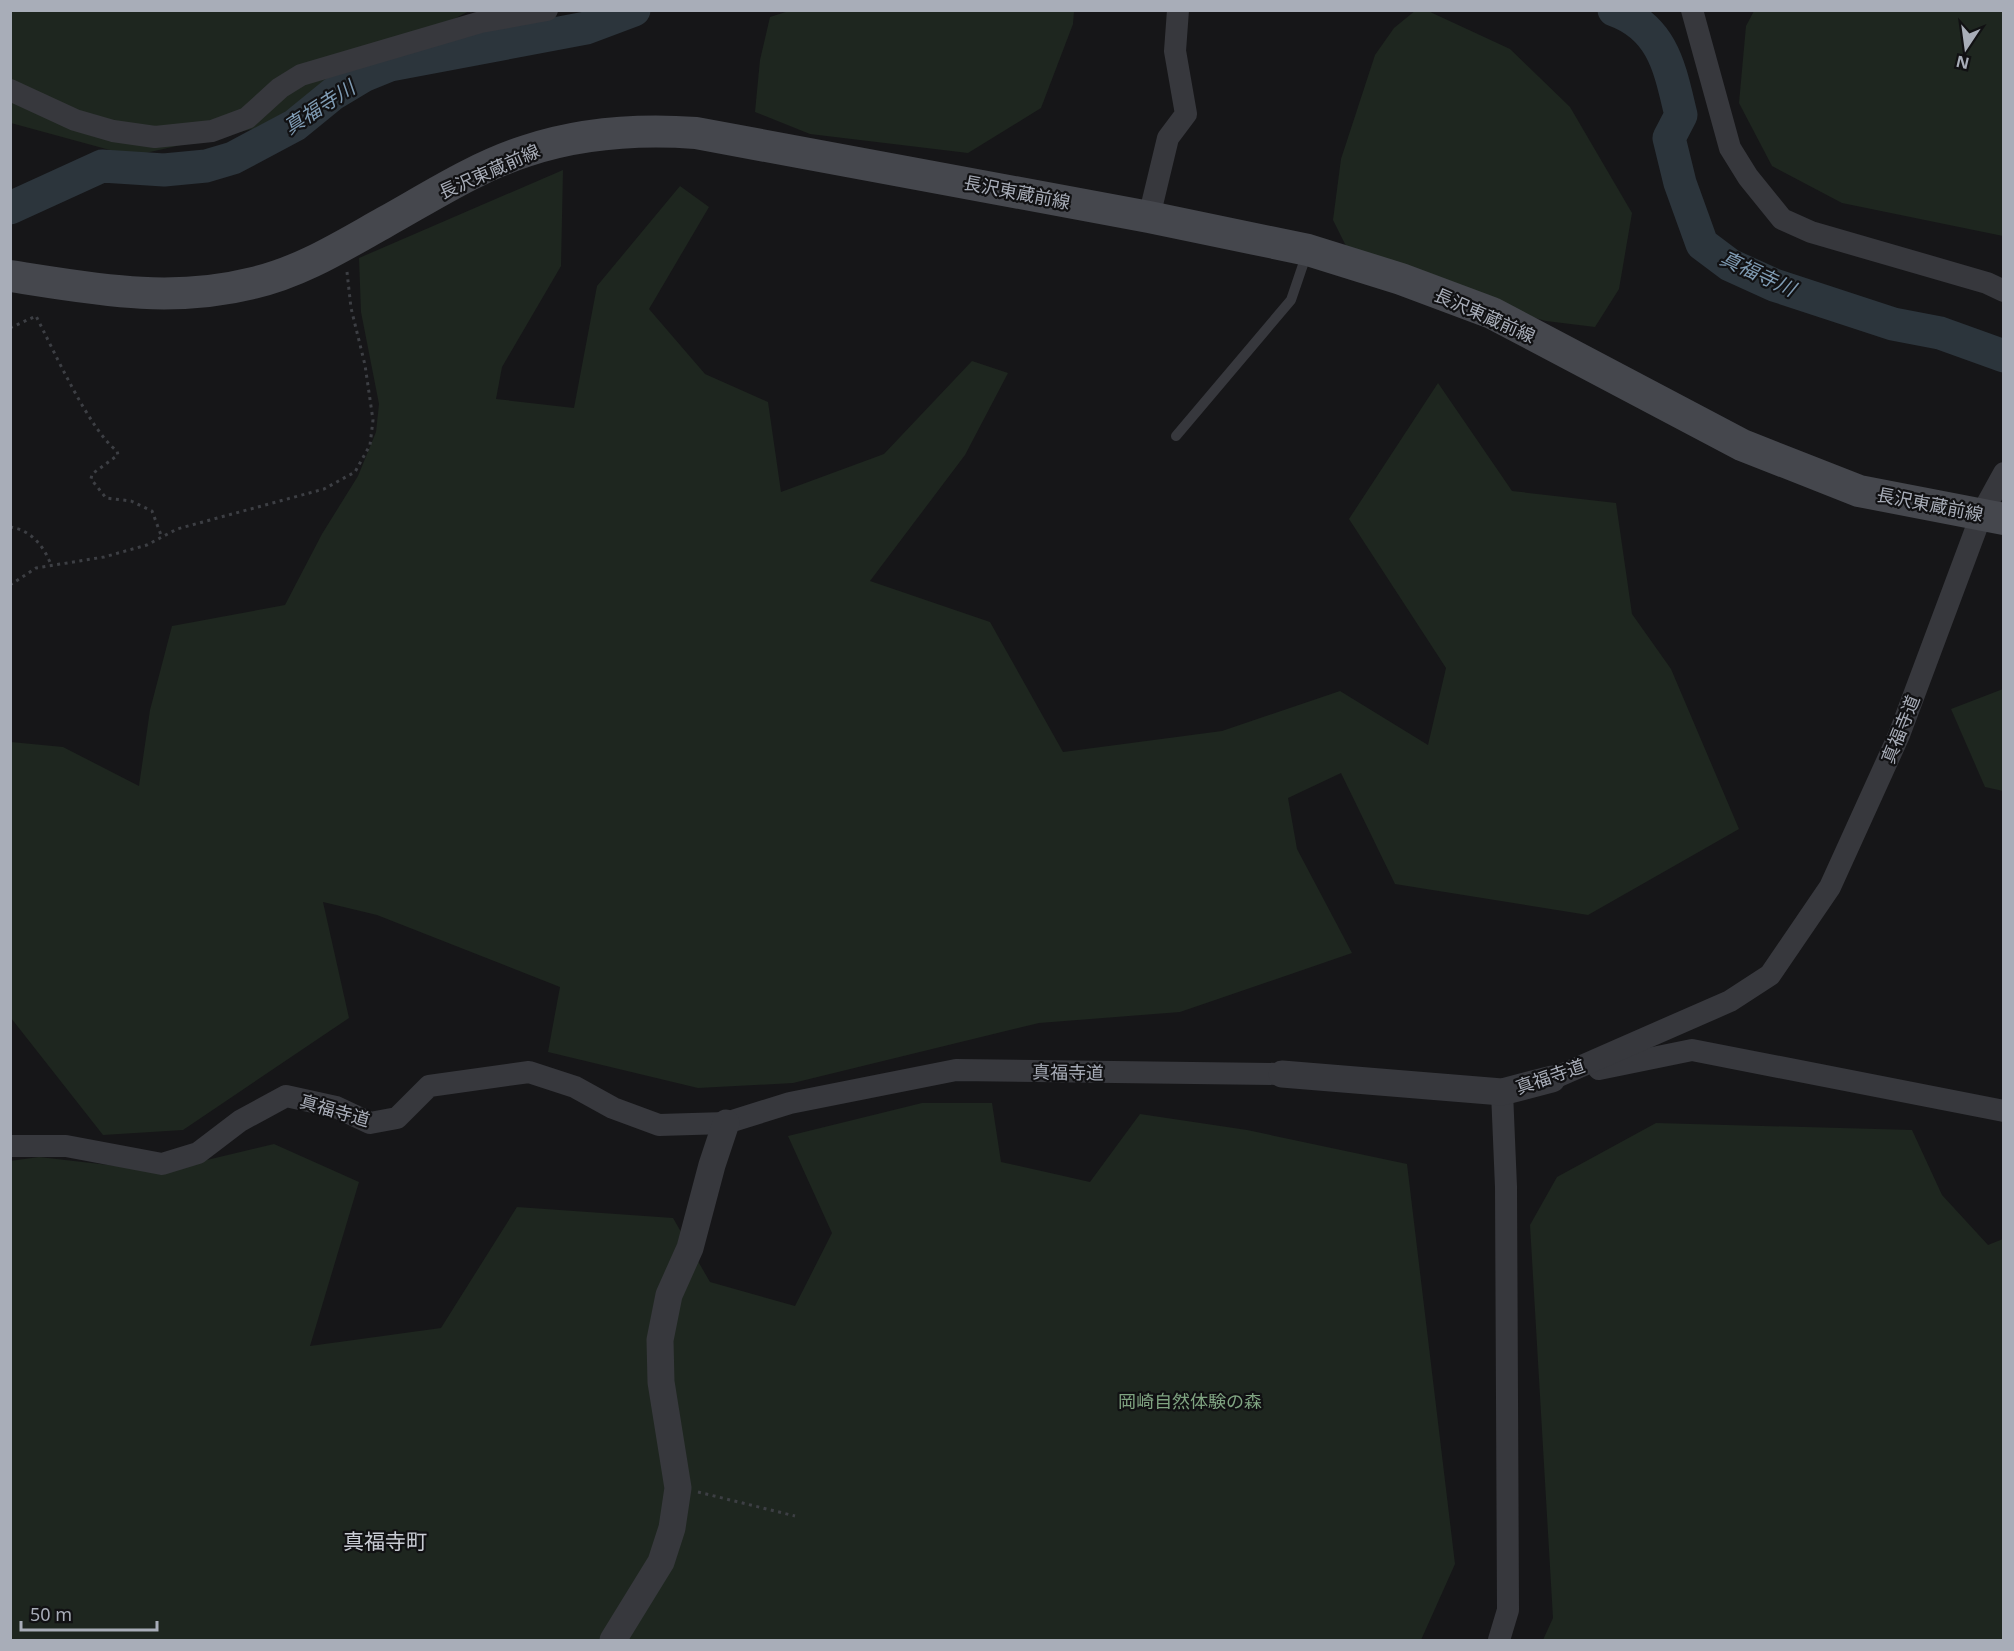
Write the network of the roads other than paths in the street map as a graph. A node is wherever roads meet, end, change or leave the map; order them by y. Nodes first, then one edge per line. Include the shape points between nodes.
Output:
1 (547, 10) edge
2 (1178, 10) edge
3 (1692, 10) edge
4 (10, 90) edge
5 (1149, 217) junction
6 (1308, 250) junction
7 (10, 276) edge
8 (2004, 291) edge
9 (1176, 436) dead end
10 (2004, 473) edge
11 (1993, 516) edge
12 (1282, 1074) joint
13 (1552, 1079) junction
14 (1502, 1092) junction
15 (2004, 1111) edge
16 (726, 1124) junction
17 (10, 1146) edge
18 (613, 1641) edge
19 (1499, 1641) edge

1 - 4 street via 481,22 311,72 280,88 247,118 212,131 155,137 114,131 75,120
2 - 5 street via 1175,51 1186,114 1168,138
3 - 8 street via 1730,148 1782,219 1811,232
5 - 6 main road, 長沢東蔵前線
5 - 7 main road, 長沢東蔵前線 via 742,139 666,131 583,137 524,151 460,180 339,248 254,283 187,294 120,293
6 - 9 lane via 1291,300
6 - 11 main road, 長沢東蔵前線 via 1491,313 1742,446 1859,491
10 - 11 street, 真福寺道
11 - 13 street, 真福寺道 via 1830,887 1770,975 1730,1001
12 - 14 street, 真福寺道
12 - 16 street, 真福寺道 via 956,1070 790,1103
13 - 14 street, 真福寺道
13 - 15 street via 1692,1050
14 - 19 street via 1508,1610
16 - 17 street, 真福寺道 via 659,1125 613,1108 575,1087 529,1072 429,1086 397,1118 370,1123 336,1107 286,1096 240,1121 198,1153 162,1164 66,1146
16 - 18 street via 690,1248 669,1295 660,1340 661,1382 678,1488 672,1528 661,1562

